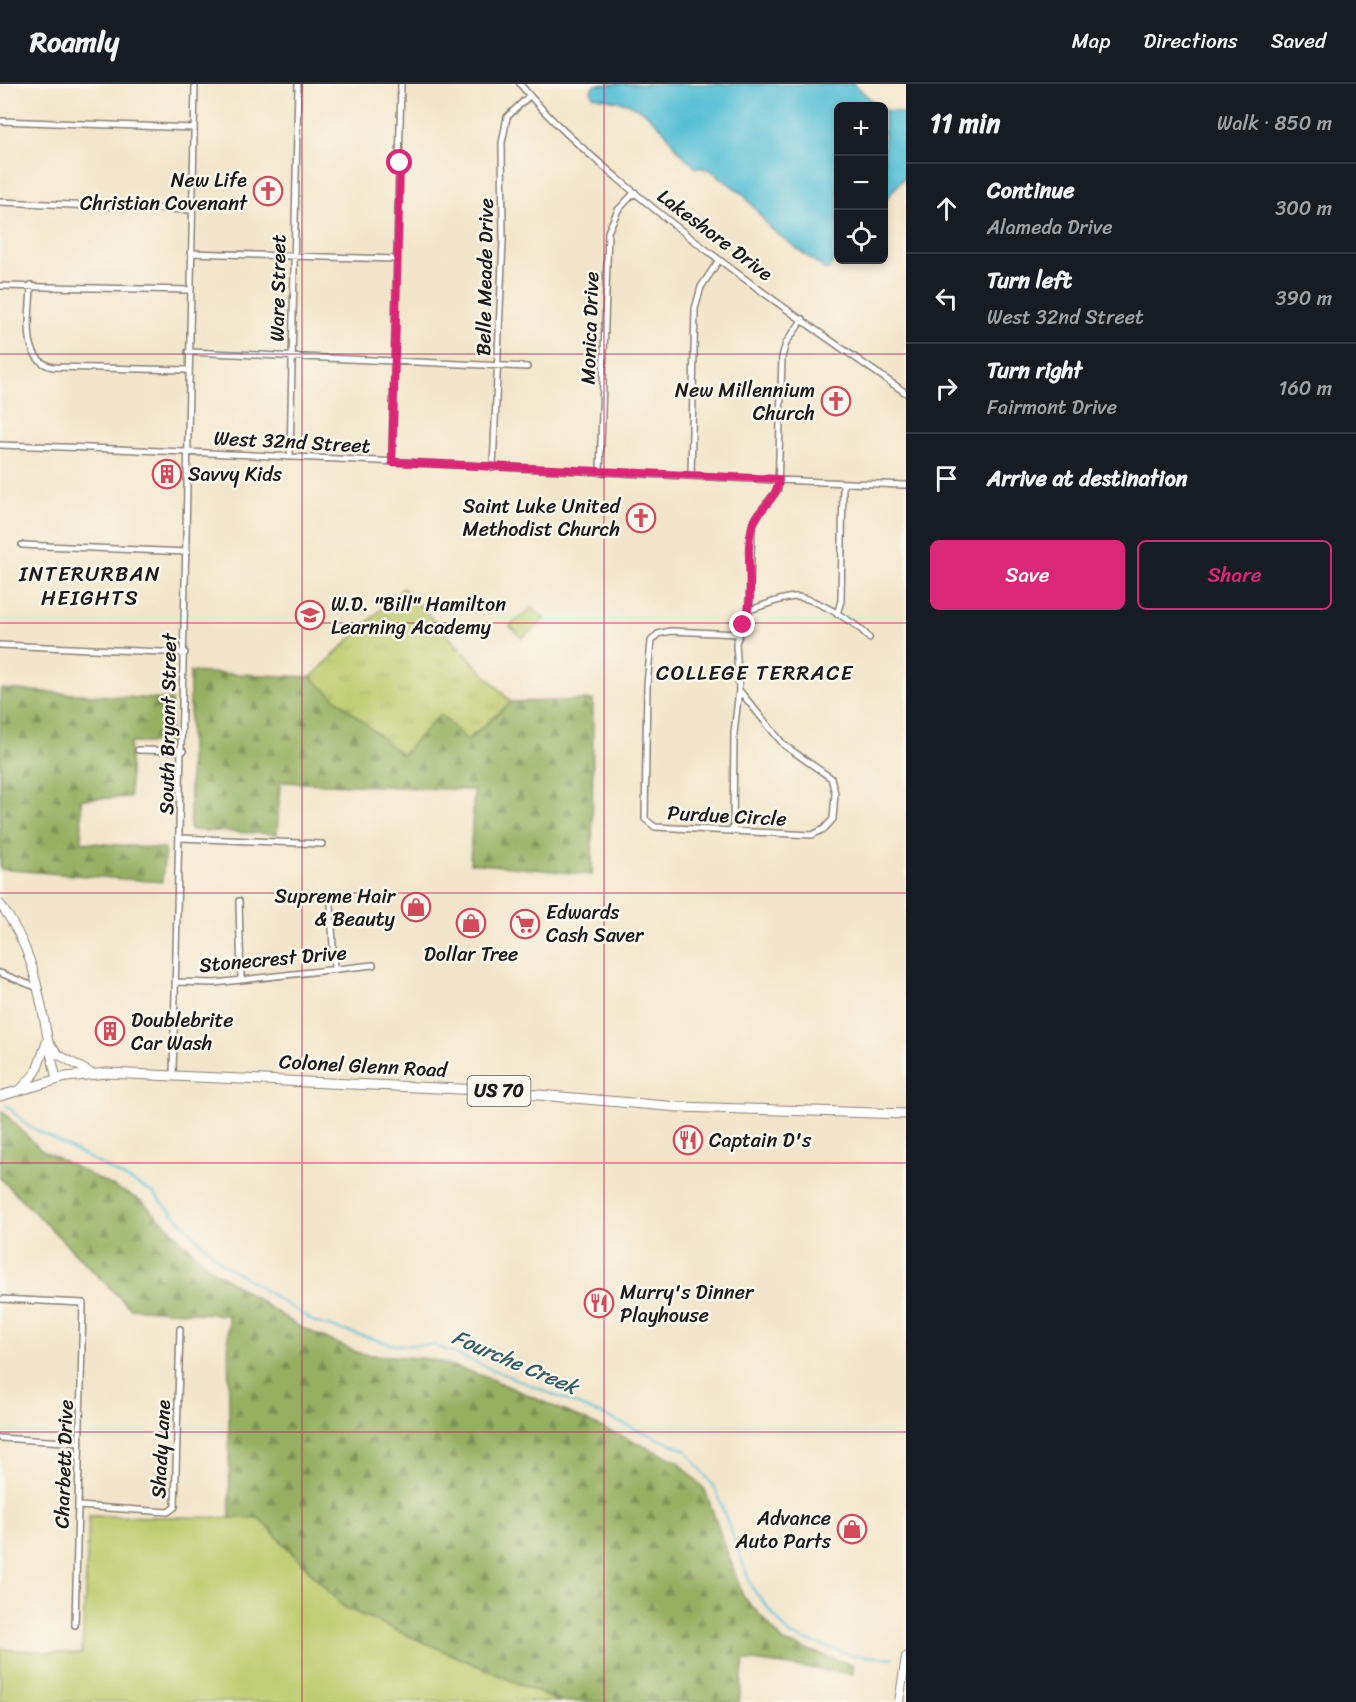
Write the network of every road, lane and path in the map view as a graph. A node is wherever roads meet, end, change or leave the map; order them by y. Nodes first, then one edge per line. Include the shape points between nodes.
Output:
1 (195, 84) edge
2 (298, 84) edge
3 (401, 84) edge
4 (520, 84) edge
5 (529, 96) junction
6 (0, 121) edge
7 (194, 128) junction
8 (635, 192) junction
9 (0, 202) edge
10 (191, 210) junction
11 (190, 253) junction
12 (294, 256) junction
13 (396, 259) junction
14 (719, 260) junction
15 (31, 285) junction
16 (0, 286) edge
17 (189, 290) junction
18 (802, 319) junction
19 (188, 352) junction
20 (292, 357) junction
21 (394, 360) junction
22 (498, 364) junction
23 (527, 367) dead end
24 (187, 370) junction
25 (906, 393) edge
26 (0, 445) edge
27 (187, 451) junction
28 (290, 457) junction
29 (392, 462) junction
30 (493, 468) junction
31 (600, 473) junction
32 (691, 475) junction
33 (779, 479) junction
34 (843, 483) junction
35 (906, 485) edge
36 (22, 545) dead end
37 (187, 552) junction
38 (749, 610) junction
39 (837, 614) junction
40 (739, 634) junction
41 (869, 638) dead end
42 (0, 645) edge
43 (185, 653) junction
44 (739, 690) junction
45 (138, 750) dead end
46 (183, 751) junction
47 (733, 831) junction
48 (180, 838) junction
49 (322, 844) dead end
50 (239, 901) dead end
51 (0, 904) edge
52 (331, 904) dead end
53 (373, 965) dead end
54 (334, 969) junction
55 (0, 973) edge
56 (241, 980) junction
57 (175, 982) junction
58 (39, 988) junction
59 (47, 1040) junction
60 (91, 1073) junction
61 (173, 1076) junction
62 (57, 1080) junction
63 (19, 1090) junction
64 (0, 1096) edge
65 (906, 1114) edge
66 (0, 1299) edge
67 (180, 1329) dead end
68 (0, 1438) edge
69 (80, 1443) junction
70 (78, 1506) junction
71 (75, 1625) dead end
72 (906, 1657) edge
73 (899, 1702) edge

1 - 7 street, South Bryant Street
2 - 12 street, Ware Street
3 - 13 street
4 - 5 street, Lakeshore Drive
5 - 8 street, Lakeshore Drive via 565,135
5 - 22 street, Belle Meade Drive via 507,117 503,129
6 - 7 street
7 - 10 street, South Bryant Street
8 - 14 street, Lakeshore Drive
8 - 31 street, Monica Drive via 618,210 608,232
9 - 10 street
10 - 11 street, South Bryant Street
11 - 12 street
11 - 17 street, South Bryant Street
12 - 13 street
12 - 20 street, Ware Street
13 - 21 street
14 - 18 street, Lakeshore Drive
14 - 32 street via 701,287 695,309
15 - 16 street
15 - 17 street
15 - 24 street via 31,346 43,363
17 - 19 street, South Bryant Street
18 - 25 street, Lakeshore Drive
18 - 33 street via 782,357
19 - 20 street
19 - 24 street, South Bryant Street
20 - 21 street
20 - 28 street, Ware Street
21 - 22 street
21 - 29 street
22 - 23 street
22 - 30 street, Belle Meade Drive
24 - 27 street, South Bryant Street
26 - 27 street, West 32nd Street
27 - 28 street, West 32nd Street
27 - 37 street, South Bryant Street
28 - 29 street, West 32nd Street
29 - 30 street, West 32nd Street
30 - 31 street, West 32nd Street
31 - 32 street, West 32nd Street
32 - 33 street, West 32nd Street
33 - 34 street, West 32nd Street
33 - 38 street via 777,493 752,526
34 - 35 street, West 32nd Street
34 - 39 street via 841,601
36 - 37 street
37 - 43 street, South Bryant Street
38 - 39 street via 800,597
38 - 40 street
39 - 41 street
40 - 44 street
40 - 47 street, Purdue Circle via 681,630 658,634 649,648 647,685 645,819 656,827
42 - 43 street
43 - 46 street, South Bryant Street
44 - 47 street via 734,733
44 - 47 street, Purdue Circle via 784,745 831,778 835,793 831,823 812,835
45 - 46 street
46 - 48 street, South Bryant Street
48 - 49 street
48 - 57 street, South Bryant Street
50 - 56 street
51 - 58 street via 28,949
52 - 54 street
53 - 54 street, Stonecrest Drive
54 - 56 street, Stonecrest Drive
55 - 58 street
56 - 57 street, Stonecrest Drive
57 - 61 street, South Bryant Street
58 - 59 street
59 - 60 street via 59,1055
59 - 62 street
59 - 63 street via 36,1072
60 - 61 main road, Colonel Glenn Road / US 70
60 - 62 main road, Colonel Glenn Road / US 70
61 - 65 main road, Colonel Glenn Road / US 70 via 481,1090 685,1107
62 - 63 main road, Colonel Glenn Road / US 70
63 - 64 main road, Colonel Glenn Road / US 70
66 - 69 street, Charbett Drive via 84,1303
67 - 70 street, Shady Lane via 174,1509 168,1512
68 - 69 street
69 - 70 street, Charbett Drive
70 - 71 street, Charbett Drive
72 - 73 street

